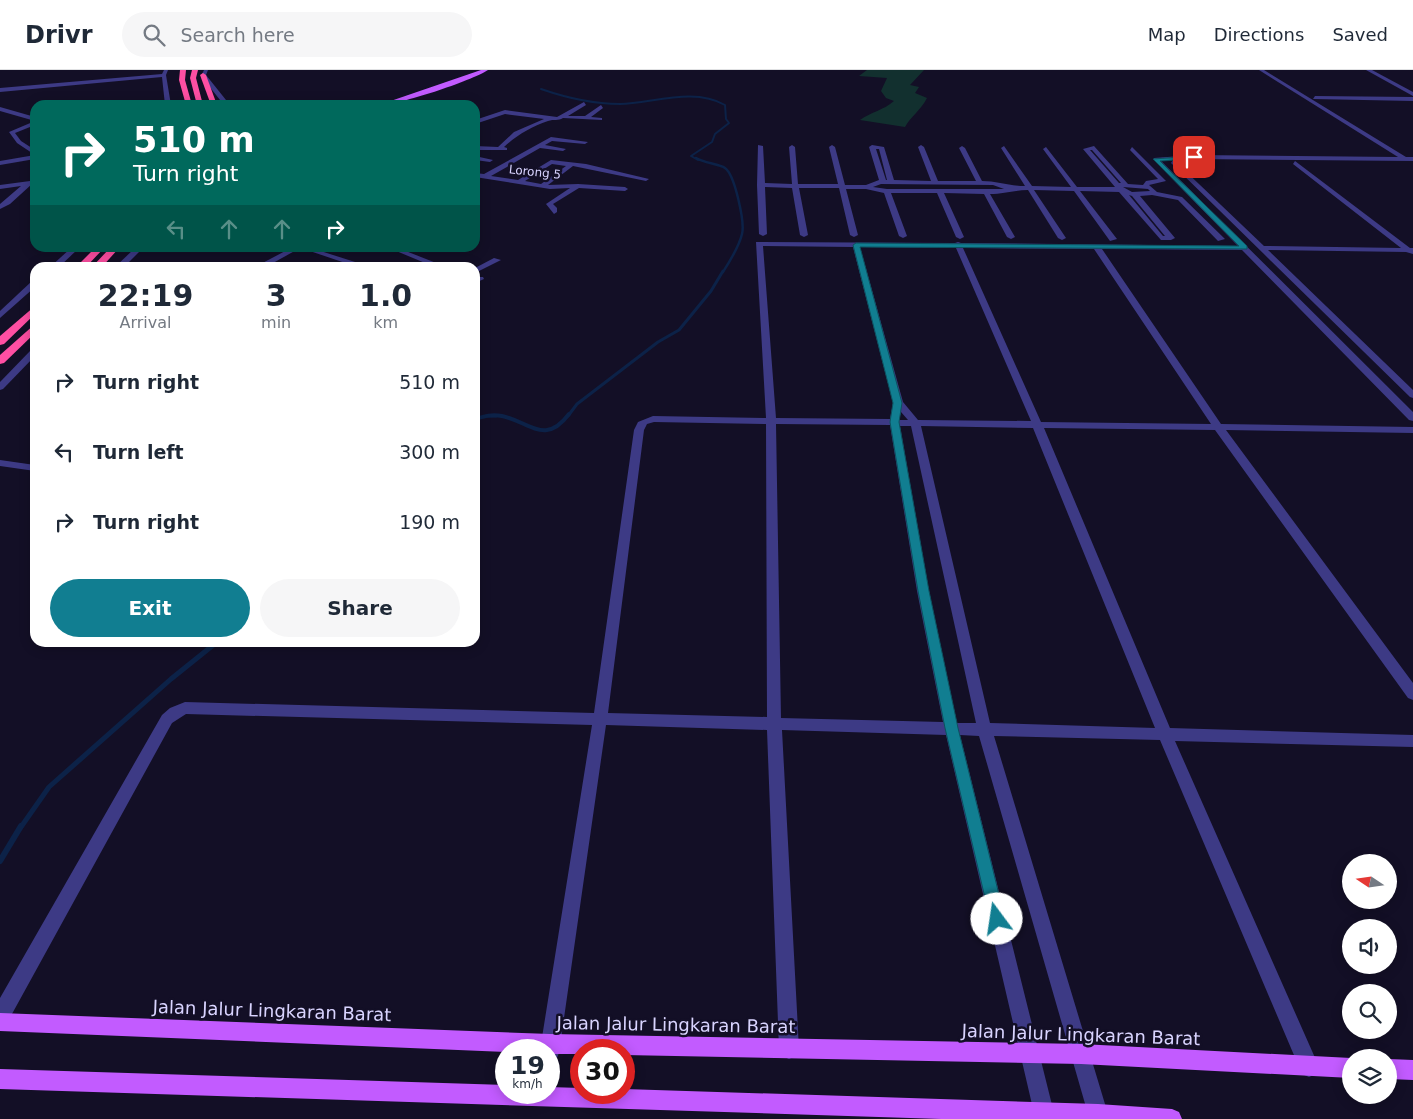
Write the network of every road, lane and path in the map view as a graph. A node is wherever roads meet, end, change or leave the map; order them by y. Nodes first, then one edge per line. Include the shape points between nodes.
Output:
1 (183, 70) edge
2 (195, 70) edge
3 (486, 70) edge
4 (1261, 70) edge
5 (1271, 70) edge
6 (1368, 70) edge
7 (165, 72) edge
8 (204, 72) edge
9 (72, 83) junction
10 (0, 90) edge
11 (70, 90) dead end
12 (1413, 94) edge
13 (1316, 98) junction
14 (1413, 98) edge
15 (168, 100) edge
16 (188, 100) edge
17 (199, 100) edge
18 (212, 100) edge
19 (224, 100) edge
20 (399, 100) edge
21 (584, 104) dead end
22 (601, 107) dead end
23 (0, 109) edge
24 (564, 117) junction
25 (30, 118) edge
26 (550, 118) junction
27 (586, 118) junction
28 (600, 119) dead end
29 (480, 120) edge
30 (30, 125) edge
31 (585, 142) dead end
32 (538, 146) junction
33 (760, 146) dead end
34 (792, 147) dead end
35 (832, 147) dead end
36 (921, 147) dead end
37 (480, 148) edge
38 (962, 148) dead end
39 (1004, 148) dead end
40 (1046, 148) dead end
41 (499, 149) junction
42 (563, 149) dead end
43 (1132, 149) dead end
44 (30, 151) edge
45 (507, 152) dead end
46 (30, 156) edge
47 (480, 159) edge
48 (1156, 159) junction
49 (1405, 159) junction
50 (490, 160) dead end
51 (1413, 161) edge
52 (1173, 162) junction
53 (0, 163) edge
54 (1295, 163) junction
55 (572, 164) junction
56 (480, 176) edge
57 (485, 177) junction
58 (646, 179) dead end
59 (480, 180) edge
60 (519, 182) junction
61 (883, 182) junction
62 (891, 182) junction
63 (935, 182) junction
64 (980, 183) junction
65 (27, 184) junction
66 (30, 184) edge
67 (760, 185) junction
68 (542, 186) junction
69 (578, 186) junction
70 (795, 186) junction
71 (842, 186) junction
72 (867, 186) junction
73 (0, 187) edge
74 (1008, 188) junction
75 (1030, 188) junction
76 (1122, 188) junction
77 (624, 189) dead end
78 (1076, 189) junction
79 (1151, 189) junction
80 (1179, 189) junction
81 (887, 191) junction
82 (940, 192) junction
83 (986, 192) junction
84 (1134, 194) junction
85 (0, 207) edge
86 (554, 212) dead end
87 (763, 234) dead end
88 (804, 235) dead end
89 (854, 235) dead end
90 (903, 236) dead end
91 (1011, 237) dead end
92 (1062, 238) dead end
93 (1113, 238) dead end
94 (1220, 239) dead end
95 (959, 240) junction
96 (856, 245) junction
97 (1096, 246) junction
98 (1244, 248) junction
99 (1261, 248) junction
100 (1412, 251) edge
101 (71, 252) edge
102 (96, 252) edge
103 (111, 252) edge
104 (135, 252) edge
105 (289, 252) edge
106 (318, 252) edge
107 (402, 252) edge
108 (497, 260) dead end
109 (60, 262) edge
110 (85, 262) edge
111 (101, 262) edge
112 (124, 262) edge
113 (272, 262) edge
114 (350, 262) edge
115 (424, 262) edge
116 (480, 268) edge
117 (30, 288) edge
118 (30, 314) edge
119 (0, 315) edge
120 (30, 332) edge
121 (0, 342) edge
122 (30, 356) edge
123 (0, 361) edge
124 (1397, 380) junction
125 (1413, 380) edge
126 (0, 387) edge
127 (1413, 395) edge
128 (898, 403) junction
129 (1413, 418) edge
130 (771, 421) junction
131 (894, 422) junction
132 (915, 422) junction
133 (1037, 424) junction
134 (1219, 428) junction
135 (1413, 430) edge
136 (0, 464) edge
137 (30, 467) edge
138 (1413, 694) edge
139 (600, 720) junction
140 (774, 724) junction
141 (951, 728) junction
142 (984, 728) junction
143 (1166, 734) junction
144 (1413, 741) edge
145 (0, 1016) edge
146 (0, 1022) edge
147 (550, 1039) edge
148 (495, 1045) edge
149 (560, 1048) edge
150 (789, 1049) junction
151 (1030, 1052) junction
152 (1081, 1054) junction
153 (1309, 1068) junction
154 (1342, 1068) edge
155 (1397, 1069) edge
156 (1413, 1070) edge
157 (0, 1079) edge
158 (495, 1094) edge
159 (560, 1096) edge
160 (1044, 1113) junction
161 (1098, 1114) junction
162 (1172, 1119) edge

1 - 16 highway via 182,80
2 - 17 highway via 193,78
3 - 20 main road
4 - 49 street
5 - 13 street
6 - 12 street
7 - 9 street
7 - 15 street
8 - 18 highway
8 - 19 street
9 - 10 street
9 - 11 street
13 - 14 street
13 - 51 street
21 - 24 street
22 - 27 street
23 - 25 street
24 - 26 street
24 - 27 street
26 - 29 street via 505,112
26 - 41 street via 516,133
27 - 28 street
30 - 44 street via 12,132
31 - 32 street via 553,138
32 - 42 street
32 - 57 street
33 - 67 street
34 - 70 street
35 - 71 street
36 - 63 street
37 - 41 street
38 - 64 street
39 - 75 street
40 - 78 street
41 - 45 street
43 - 79 street via 1163,181 1148,182
46 - 53 street
47 - 50 street
48 - 49 street
48 - 52 street
48 - 80 street
49 - 51 street
51 - 54 street
52 - 54 street
52 - 99 street
54 - 100 street
55 - 58 street
55 - 60 street via 550,162
55 - 68 street
56 - 57 street, Lorong 5
57 - 59 street
57 - 60 street, Lorong 5
60 - 68 street, Lorong 5
61 - 62 street
61 - 62 street via 872,147 880,147
61 - 72 street
62 - 63 street
63 - 64 street
64 - 74 street via 1001,184
65 - 66 street
65 - 73 street
65 - 85 street
67 - 70 street
67 - 87 street
68 - 69 street, Lorong 5
69 - 77 street
69 - 86 street, Lorong 5 via 549,204
70 - 71 street
70 - 88 street
71 - 72 street
71 - 89 street
72 - 81 street
74 - 75 street
74 - 83 street via 1004,192
75 - 78 street
75 - 92 street
76 - 76 street via 1086,148 1094,148
76 - 78 street
76 - 79 street
76 - 84 street
76 - 84 street via 1161,238 1171,238
78 - 93 street
79 - 80 street
79 - 80 street
79 - 84 street
79 - 94 street via 1180,198
80 - 98 street
81 - 82 street
81 - 90 street
82 - 83 street
82 - 95 street
83 - 91 street
95 - 96 street
95 - 97 street
95 - 133 street
96 - 128 street
96 - 130 street via 758,245
97 - 98 street
97 - 134 street
98 - 129 street
99 - 100 street
99 - 124 street
101 - 109 street
102 - 110 highway
103 - 111 highway
104 - 112 street
105 - 113 street
106 - 114 street
107 - 115 street
108 - 116 street
117 - 119 street
118 - 121 highway
120 - 123 highway
122 - 126 street
124 - 125 street
124 - 127 street
128 - 131 street
128 - 132 street
130 - 131 street
130 - 139 street via 653,419 641,424
130 - 140 street
131 - 132 street
131 - 141 street
132 - 133 street
132 - 142 street
133 - 134 street
133 - 143 street
134 - 135 street
134 - 138 street
136 - 137 street
139 - 140 street
139 - 145 street via 185,708 175,712 167,719
139 - 147 street
140 - 141 street
140 - 150 street
141 - 142 street
141 - 151 street
142 - 143 street
142 - 152 street
143 - 144 street
143 - 153 street
146 - 148 main road, Jalan Jalur Lingkaran Barat
149 - 150 main road, Jalan Jalur Lingkaran Barat
150 - 151 main road, Jalan Jalur Lingkaran Barat
151 - 152 main road, Jalan Jalur Lingkaran Barat
151 - 160 street
152 - 153 main road, Jalan Jalur Lingkaran Barat
152 - 161 street
153 - 154 main road, Jalan Jalur Lingkaran Barat
155 - 156 main road
157 - 158 main road
159 - 160 main road
160 - 161 main road
161 - 162 main road

